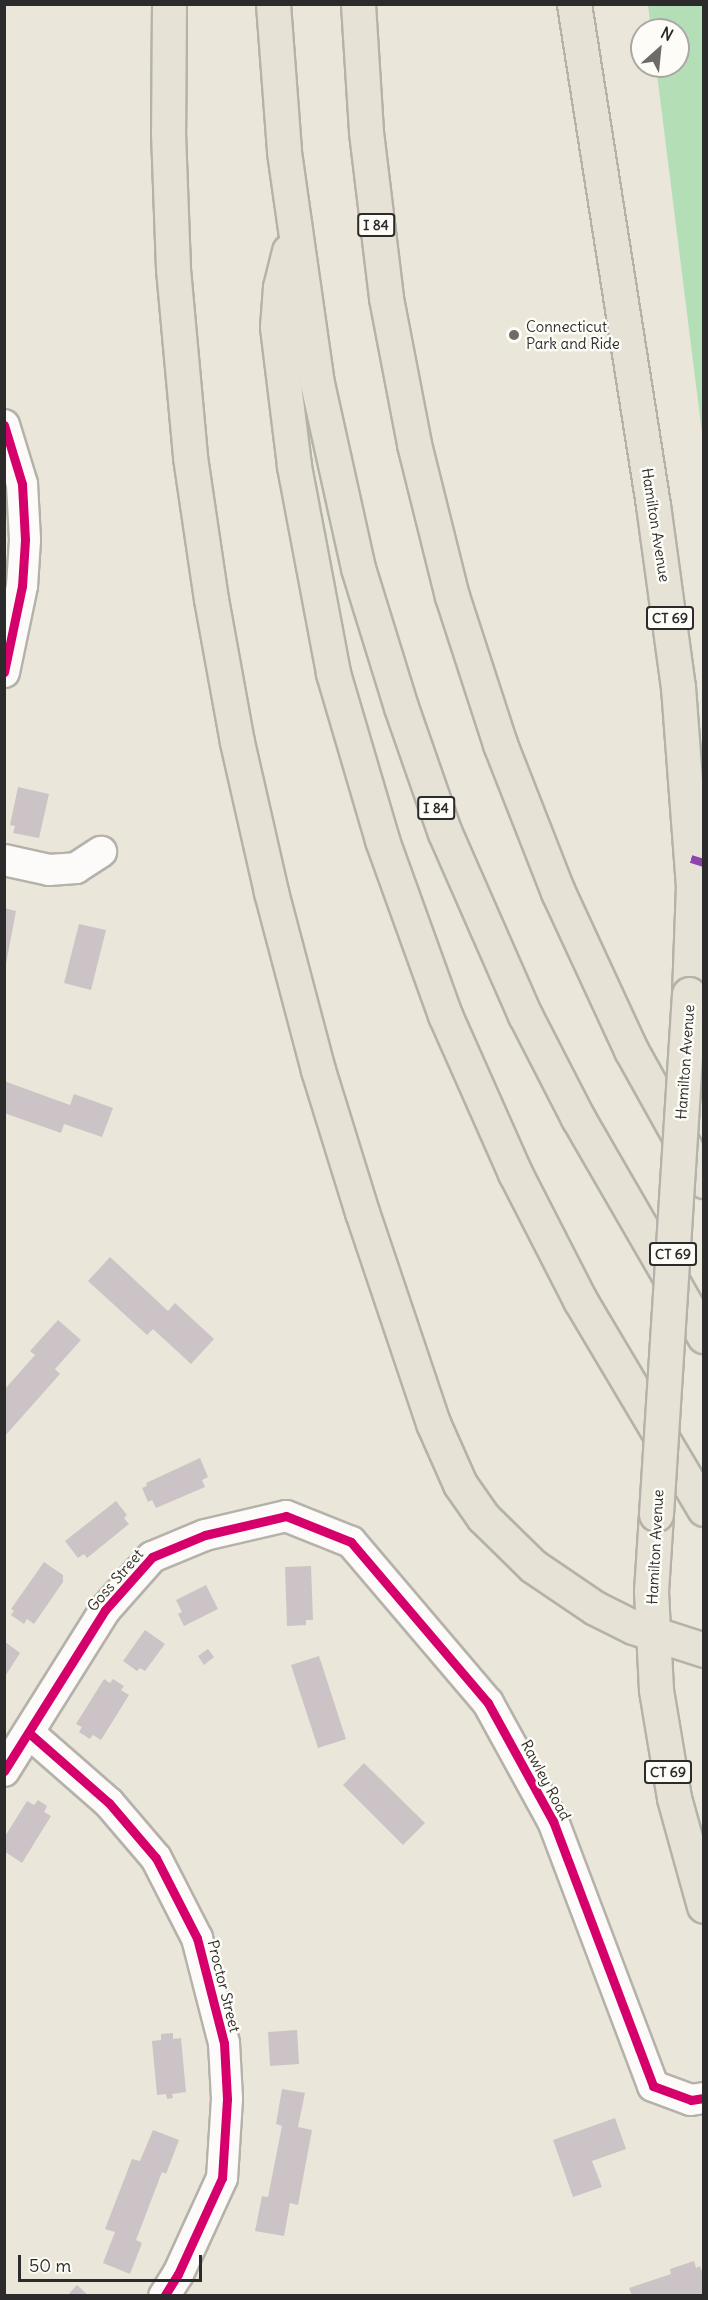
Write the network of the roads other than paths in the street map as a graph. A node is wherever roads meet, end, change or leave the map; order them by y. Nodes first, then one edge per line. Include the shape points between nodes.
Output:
1 (169, 4) edge
2 (273, 4) edge
3 (358, 4) edge
4 (574, 4) edge
5 (294, 235) junction
6 (4, 425) edge
7 (4, 672) edge
8 (101, 852) dead end
9 (4, 860) edge
10 (698, 931) edge
11 (704, 1181) edge
12 (704, 1336) edge
13 (704, 1509) edge
14 (286, 1516) joint
15 (652, 1634) junction
16 (704, 1650) edge
17 (29, 1733) junction
18 (4, 1771) edge
19 (704, 1906) edge
20 (704, 2098) edge
21 (164, 2295) edge

1 - 15 main road via 168,143 173,269 200,528 223,670 253,816 324,1090 433,1423 460,1484 498,1533 533,1566 595,1608
2 - 5 main road, I 84
3 - 11 main road, I 84 via 366,132 386,298 414,444 452,596 500,744 558,892 631,1050
4 - 10 main road, Hamilton Avenue / CT 69 via 671,630
5 - 12 main road, I 84 via 323,416 355,556 441,822 491,942 552,1070
5 - 13 main road via 277,316 284,398 324,631 367,794 445,1015 515,1173 580,1300
6 - 7 street via 22,484 25,540 22,586
8 - 9 street via 76,868 49,870
10 - 15 main road, Hamilton Avenue / CT 69, bridge via 689,994 651,1591
14 - 17 street, Goss Street via 205,1534 152,1557 105,1610
14 - 20 street, Rawley Road via 351,1542 488,1703 553,1821 653,2086 691,2100
15 - 16 main road
15 - 19 main road, Hamilton Avenue / CT 69 via 666,1761
17 - 18 street, Goss Street
17 - 21 street, Proctor Street via 109,1803 156,1858 197,1938 224,2043 227,2099 222,2178 178,2274

